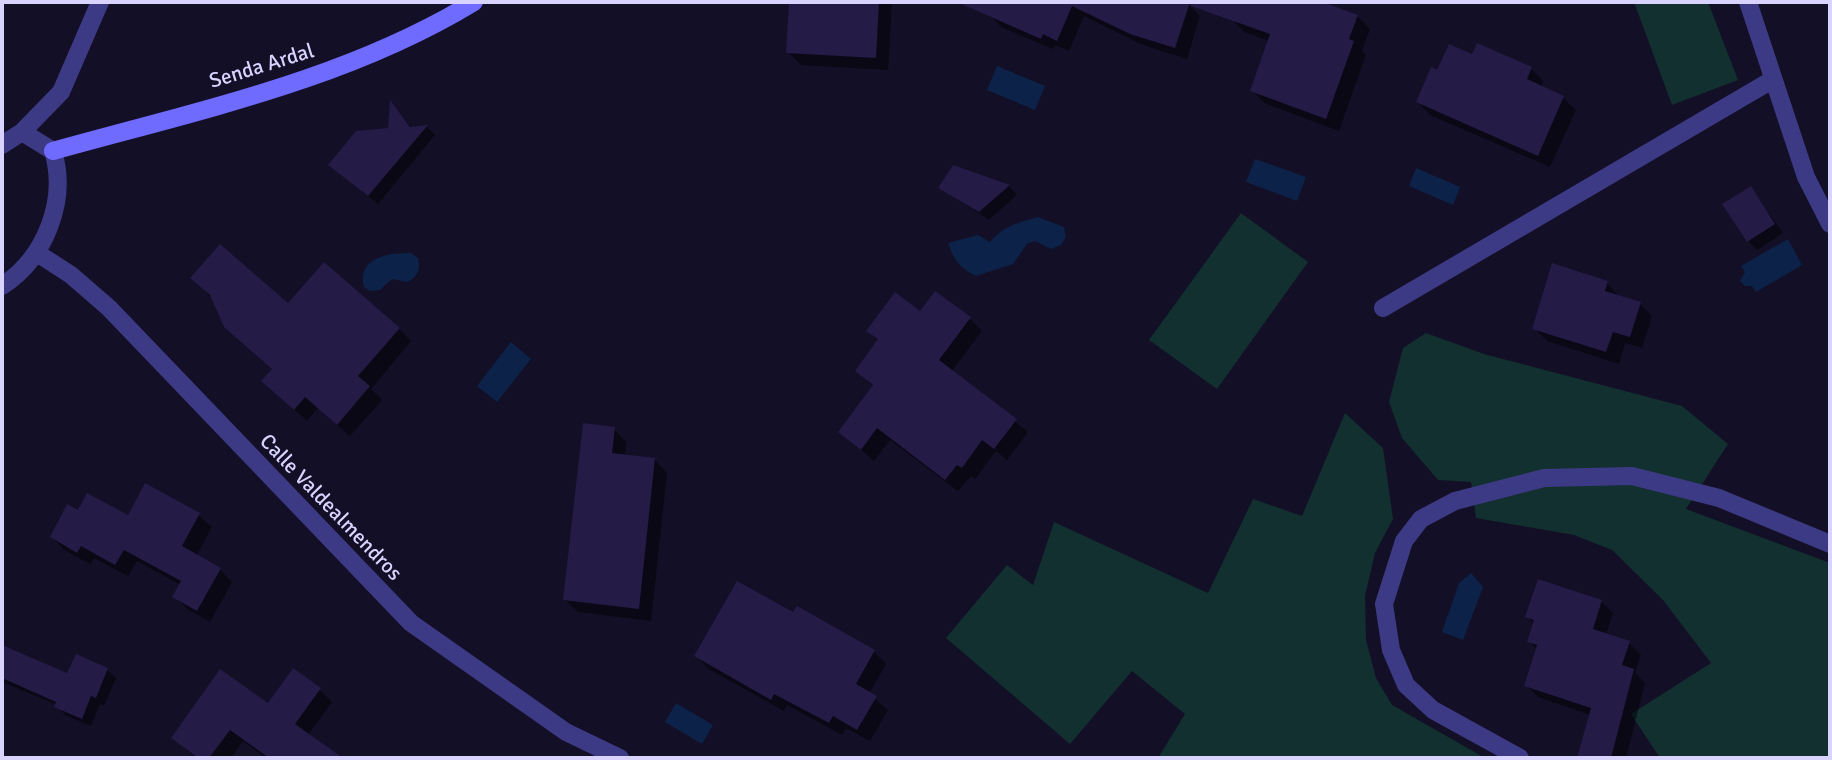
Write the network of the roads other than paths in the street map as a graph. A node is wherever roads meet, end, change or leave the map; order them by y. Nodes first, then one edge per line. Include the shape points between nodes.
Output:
1 (100, 2) edge
2 (474, 2) edge
3 (1748, 2) edge
4 (1772, 80) junction
5 (22, 132) junction
6 (2, 145) edge
7 (53, 151) junction
8 (1830, 224) edge
9 (37, 253) junction
10 (2, 286) edge
11 (1383, 308) dead end
12 (1830, 544) edge
13 (620, 758) edge
14 (1520, 758) edge

1 - 5 street via 61,92
2 - 7 main road, Senda Ardal via 355,62 276,89
3 - 4 street
4 - 8 street via 1806,177
4 - 11 street
5 - 6 street
5 - 7 street
7 - 9 street via 59,171 57,193 51,223
9 - 10 street
9 - 13 street, Calle Valdealmendros via 109,308 411,623 566,732
12 - 14 street via 1719,498 1632,476 1544,478 1455,501 1421,519 1404,541 1384,604 1391,650 1406,685 1433,710

